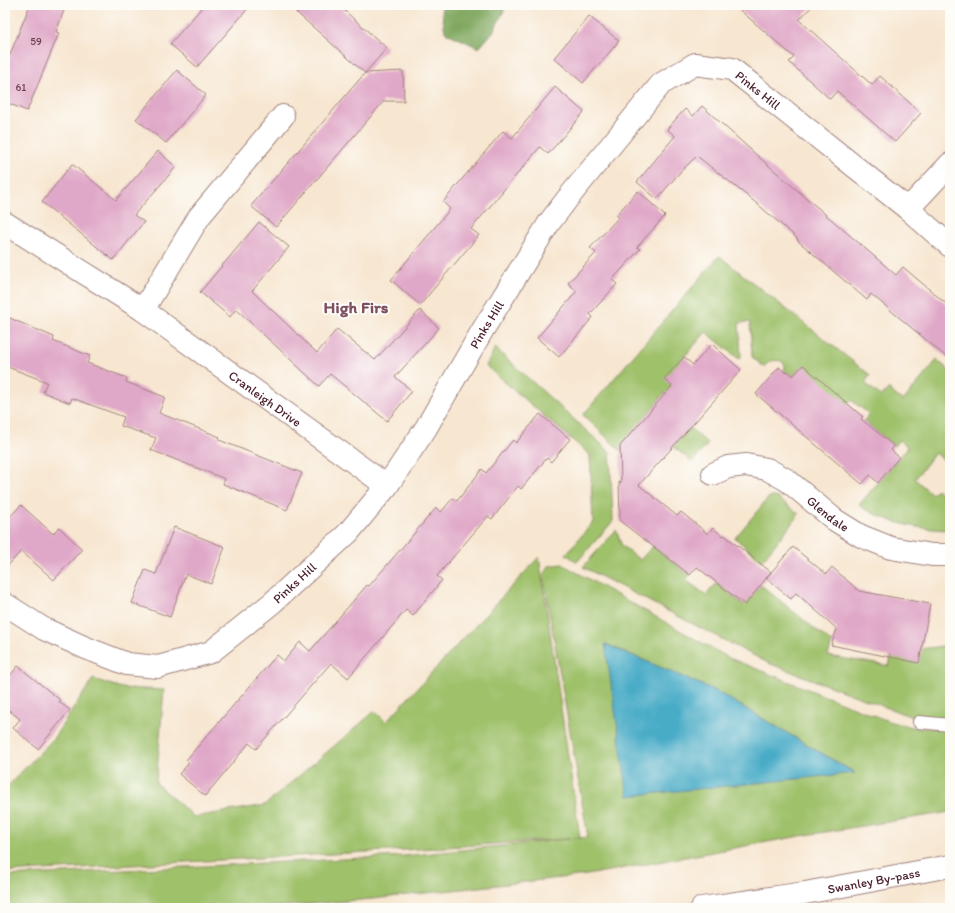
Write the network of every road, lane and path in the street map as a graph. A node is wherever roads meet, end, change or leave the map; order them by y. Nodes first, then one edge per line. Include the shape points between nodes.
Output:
1 (283, 116) dead end
2 (950, 164) edge
3 (908, 209) junction
4 (5, 223) edge
5 (950, 246) edge
6 (143, 310) junction
7 (713, 474) dead end
8 (387, 486) junction
9 (950, 555) edge
10 (5, 604) edge
11 (918, 722) dead end
12 (950, 725) edge
13 (950, 866) edge
14 (702, 908) edge

1 - 6 main road via 199,217
2 - 3 main road
3 - 5 main road, Pinks Hill
3 - 8 main road, Pinks Hill via 732,69 695,64 661,84 549,223 426,428
4 - 6 main road, Cranleigh Drive
6 - 8 main road, Cranleigh Drive
7 - 9 main road, Glendale via 728,467 746,465 767,469 787,480 835,520 861,536 891,548 932,555
8 - 10 main road, Pinks Hill via 348,533 272,603 211,652 158,667 126,664 44,628
11 - 12 lane
13 - 14 main road, Swanley By-pass via 805,893

